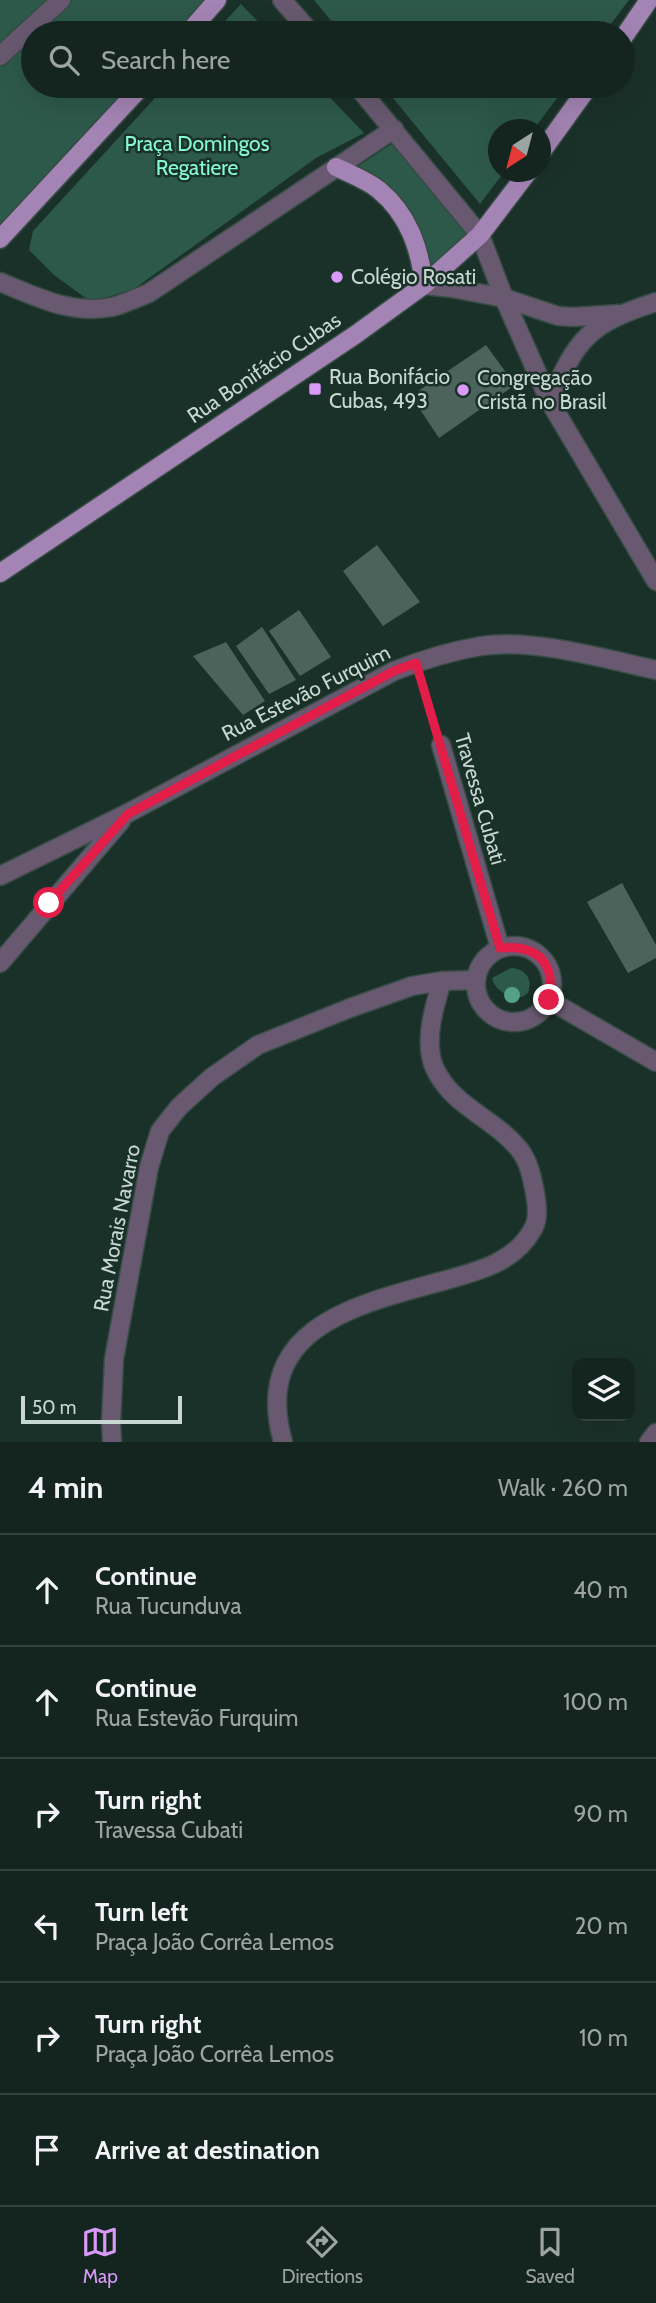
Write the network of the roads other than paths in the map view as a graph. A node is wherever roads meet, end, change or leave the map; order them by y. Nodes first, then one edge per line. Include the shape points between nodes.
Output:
1 (61, 0) edge
2 (217, 0) edge
3 (282, 0) edge
4 (649, 0) edge
5 (38, 21) edge
6 (199, 21) edge
7 (300, 21) edge
8 (635, 21) edge
9 (21, 37) edge
10 (0, 56) edge
11 (131, 98) edge
12 (368, 98) edge
13 (581, 98) edge
14 (394, 128) junction
15 (551, 140) edge
16 (336, 167) junction
17 (520, 182) edge
18 (1, 235) edge
19 (480, 235) junction
20 (0, 282) edge
21 (424, 285) junction
22 (504, 298) junction
23 (656, 302) edge
24 (619, 314) junction
25 (550, 402) junction
26 (0, 573) edge
27 (656, 581) edge
28 (656, 670) edge
29 (441, 745) road end
30 (128, 814) junction
31 (0, 876) edge
32 (500, 948) junction
33 (0, 963) edge
34 (475, 980) junction
35 (442, 981) junction
36 (549, 1000) junction
37 (656, 1062) edge
38 (112, 1442) edge
39 (283, 1442) edge

1 - 5 street
2 - 6 main road
3 - 7 street
4 - 8 main road
9 - 10 street
11 - 18 main road
12 - 14 street
13 - 15 main road
14 - 16 street
14 - 19 street
16 - 20 street via 149,293 113,307 80,309 52,304
16 - 21 main road via 378,189 399,211 413,234
17 - 19 main road, Rua Bonifácio Cubas
19 - 21 main road, Rua Bonifácio Cubas
19 - 22 street
21 - 22 street
21 - 26 main road, Rua Bonifácio Cubas
22 - 24 street via 558,316
22 - 25 street
23 - 24 street
24 - 25 street via 577,347
25 - 27 street
28 - 30 street, Rua Estevão Furquim via 535,647 484,646 416,663
29 - 32 street, Travessa Cubati
30 - 31 street, Rua Estevão Furquim
30 - 33 street
32 - 34 street via 483,961
32 - 36 street via 518,946 535,952 547,965 552,982
34 - 35 street, Rua Morais Navarro
34 - 36 street via 479,1001 494,1017 515,1023 535,1017
35 - 38 street, Rua Morais Navarro via 362,1003 258,1045 212,1077 160,1131 149,1167 114,1359
35 - 39 street via 432,1013 434,1068 450,1092 520,1150 530,1169 538,1208 534,1227 518,1250 489,1267 348,1311 301,1341 279,1376 276,1404
36 - 37 street

